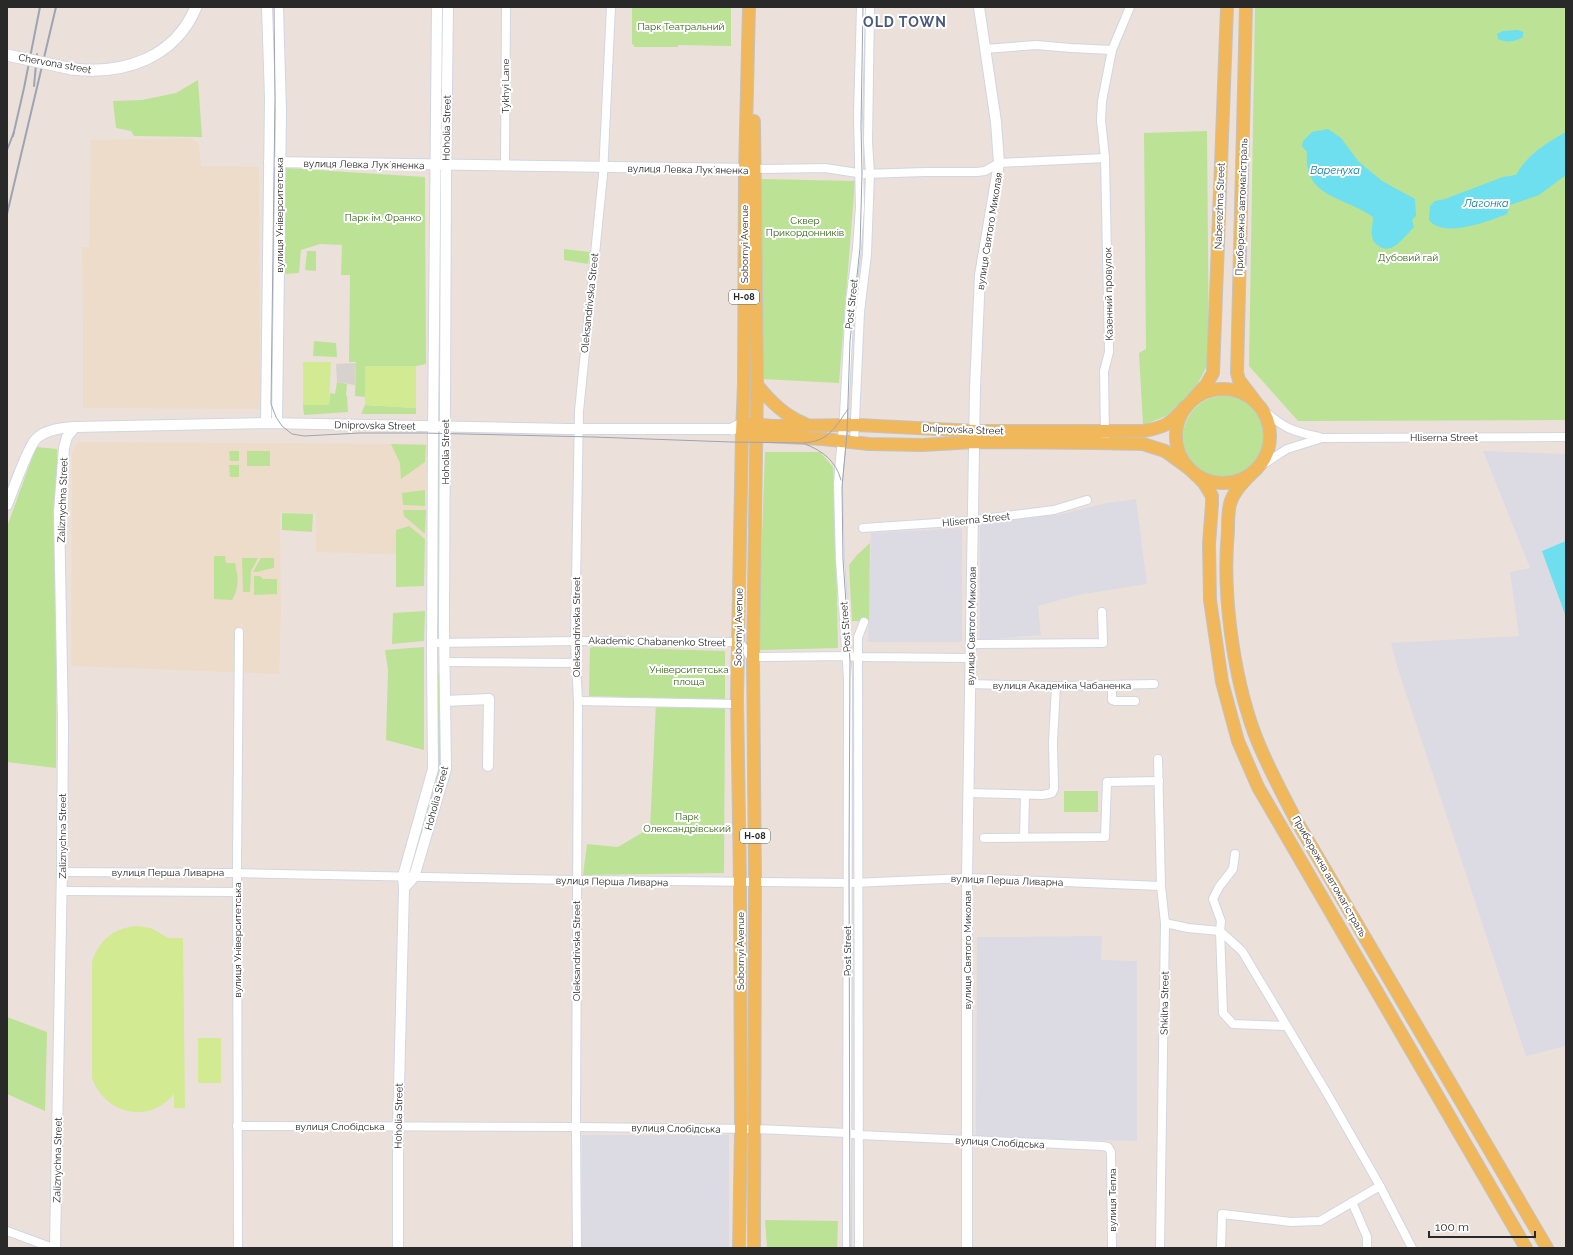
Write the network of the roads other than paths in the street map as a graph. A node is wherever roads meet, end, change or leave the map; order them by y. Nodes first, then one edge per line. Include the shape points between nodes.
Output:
1 (196, 7) edge
2 (267, 7) edge
3 (278, 7) edge
4 (436, 7) edge
5 (448, 7) edge
6 (506, 7) edge
7 (611, 7) edge
8 (749, 7) edge
9 (753, 7) edge
10 (861, 7) edge
11 (870, 7) edge
12 (979, 7) edge
13 (1130, 7) edge
14 (1227, 7) edge
15 (1246, 7) edge
16 (985, 49) junction
17 (1112, 50) junction
18 (7, 55) edge
19 (1105, 158) junction
20 (269, 162) junction
21 (280, 163) junction
22 (999, 163) junction
23 (435, 165) junction
24 (446, 165) junction
25 (505, 166) junction
26 (604, 167) junction
27 (750, 169) junction
28 (859, 172) junction
29 (870, 174) junction
30 (757, 385) junction
31 (1190, 402) junction
32 (1259, 405) junction
33 (272, 423) junction
34 (808, 425) junction
35 (843, 425) junction
36 (855, 425) junction
37 (433, 426) junction
38 (445, 426) junction
39 (75, 427) junction
40 (578, 429) junction
41 (739, 429) junction
42 (756, 430) junction
43 (1105, 430) junction
44 (975, 437) junction
45 (1566, 437) edge
46 (1322, 438) junction
47 (841, 440) junction
48 (854, 442) junction
49 (1104, 443) junction
50 (1191, 471) junction
51 (1255, 471) junction
52 (1087, 500) dead end
53 (7, 505) edge
54 (972, 520) junction
55 (863, 528) dead end
56 (1210, 600) junction
57 (1228, 602) junction
58 (1102, 612) dead end
59 (864, 622) dead end
60 (1213, 629) junction
61 (1231, 629) junction
62 (239, 632) dead end
63 (575, 640) junction
64 (444, 642) junction
65 (738, 642) junction
66 (432, 643) junction
67 (970, 644) junction
68 (847, 656) junction
69 (753, 657) junction
70 (858, 657) junction
71 (970, 658) junction
72 (444, 662) junction
73 (576, 663) junction
74 (970, 684) junction
75 (1154, 684) dead end
76 (1056, 686) junction
77 (1112, 686) junction
78 (445, 701) junction
79 (578, 701) junction
80 (1135, 701) dead end
81 (737, 704) junction
82 (1158, 759) dead end
83 (488, 766) dead end
84 (1159, 782) junction
85 (968, 793) junction
86 (1025, 794) junction
87 (1024, 837) junction
88 (984, 838) dead end
89 (1235, 854) dead end
90 (62, 872) junction
91 (237, 873) junction
92 (403, 876) junction
93 (414, 877) junction
94 (967, 878) junction
95 (576, 880) junction
96 (740, 882) junction
97 (755, 882) junction
98 (847, 882) junction
99 (858, 882) junction
100 (1161, 886) junction
101 (404, 888) junction
102 (62, 891) junction
103 (237, 892) junction
104 (1165, 923) junction
105 (1220, 931) junction
106 (1286, 1026) junction
107 (237, 1126) junction
108 (398, 1127) junction
109 (576, 1127) junction
110 (741, 1129) junction
111 (754, 1129) junction
112 (847, 1133) junction
113 (860, 1135) junction
114 (967, 1140) junction
115 (1111, 1152) joint
116 (1380, 1186) junction
117 (1520, 1201) junction
118 (1352, 1202) junction
119 (1504, 1209) junction
120 (1530, 1219) junction
121 (1514, 1228) junction
122 (7, 1230) edge
123 (54, 1248) edge
124 (238, 1248) edge
125 (398, 1248) edge
126 (577, 1248) edge
127 (739, 1248) edge
128 (754, 1248) edge
129 (847, 1248) edge
130 (859, 1248) edge
131 (967, 1248) edge
132 (1112, 1248) edge
133 (1160, 1248) edge
134 (1221, 1248) edge
135 (1367, 1248) edge
136 (1412, 1248) edge
137 (1526, 1248) edge
138 (1547, 1248) edge

1 - 18 main road, Chervona street, bridge via 181,34 162,51 138,64 88,71
2 - 20 street, вулиця Університетська
3 - 21 street, вулиця Університетська
4 - 23 street, Hoholia Street
5 - 24 street, Hoholia Street
6 - 25 street, Tykhyi Lane
7 - 26 street, Oleksandrivska Street
8 - 27 main road, Sobornyi Avenue / Н-08
9 - 27 main road, Sobornyi Avenue / Н-08
10 - 28 street, Post Street
11 - 29 street, Post Street
12 - 16 street, вулиця Святого Миколая
13 - 17 street, Казенний провулок
14 - 31 main road, Naberezhna Street via 1213,373 1206,386
15 - 32 main road, Прибережна автомагістраль via 1236,373
16 - 17 street via 1036,45
16 - 22 street, вулиця Святого Миколая via 996,122
17 - 19 street, Казенний провулок via 1100,120
19 - 22 street, вулиця Левка Лукʼяненка
19 - 43 street, Казенний провулок via 1109,352 1104,371
20 - 21 street, вулиця Левка Лукʼяненка
20 - 33 street, вулиця Університетська
21 - 23 street, вулиця Левка Лукʼяненка
21 - 33 street, вулиця Університетська
22 - 29 street, вулиця Левка Лукʼяненка via 985,171 977,172
22 - 44 street, вулиця Святого Миколая via 980,275
23 - 24 street, вулиця Левка Лукʼяненка
23 - 37 street, Hoholia Street
24 - 25 street, вулиця Левка Лукʼяненка
24 - 38 street, Hoholia Street
25 - 26 street, вулиця Левка Лукʼяненка
26 - 27 street, вулиця Левка Лукʼяненка
26 - 40 street, Oleksandrivska Street
27 - 28 street, вулиця Левка Лукʼяненка via 825,168
27 - 30 main road, Sobornyi Avenue / Н-08
27 - 41 main road, Sobornyi Avenue / Н-08 via 744,383
28 - 29 street, вулиця Левка Лукʼяненка
28 - 35 street, Post Street via 860,207 850,302
29 - 36 street, Post Street
30 - 34 main road via 791,418
30 - 42 main road, Sobornyi Avenue / Н-08
31 - 32 main road via 1204,392 1225,388 1241,392
31 - 43 main road, Dniprovska Street via 1162,427 1143,431
31 - 50 main road, Прибережна автомагістраль via 1180,415 1176,436 1181,457
32 - 46 street, Hliserna Street via 1275,420 1290,429
32 - 51 main road, Прибережна автомагістраль via 1267,418 1270,439 1265,459
33 - 37 street, Dniprovska Street
33 - 39 street, Dniprovska Street
34 - 35 main road, Dniprovska Street
34 - 42 main road, Dniprovska Street
35 - 36 main road, Dniprovska Street
35 - 47 street, Post Street
36 - 44 main road, Dniprovska Street
36 - 48 street, Post Street
37 - 38 street, Dniprovska Street
37 - 66 street, Hoholia Street
38 - 40 street, Dniprovska Street
38 - 64 street, Hoholia Street
39 - 53 street, Dniprovska Street via 53,430 36,438 28,451
39 - 90 street, Zaliznychna Street via 67,437 64,448 60,512
40 - 41 street, Dniprovska Street
40 - 63 street, Oleksandrivska Street
41 - 42 main road, Dniprovska Street
41 - 65 main road, Sobornyi Avenue / Н-08
42 - 47 main road, Dniprovska Street
42 - 69 main road, Sobornyi Avenue / Н-08
43 - 44 main road, Dniprovska Street
43 - 49 street, Казенний провулок
44 - 48 main road, Dniprovska Street via 922,445
44 - 49 main road, Dniprovska Street
44 - 54 street, вулиця Святого Миколая
45 - 46 street, Hliserna Street
46 - 51 street, Hliserna Street via 1286,449
47 - 48 main road, Dniprovska Street
47 - 68 street, Post Street via 838,483 840,560
49 - 50 main road, Dniprovska Street via 1142,444 1154,447 1173,456
50 - 51 main road via 1217,483 1241,480
50 - 56 main road, Прибережна автомагістраль via 1212,496 1209,544
51 - 57 main road, Прибережна автомагістраль via 1237,490 1230,504 1226,552
52 - 54 street, Hliserna Street via 1054,510
54 - 55 street, Hliserna Street
54 - 67 street, вулиця Святого Миколая
56 - 57 main road via 1216,610 1222,610
56 - 60 main road, Прибережна автомагістраль
57 - 61 main road, Прибережна автомагістраль
58 - 67 street via 1103,643
59 - 70 street, Post Street via 858,637
60 - 61 main road via 1218,622 1224,621
60 - 119 main road, Прибережна автомагістраль via 1222,682 1238,741 1258,787
61 - 117 main road, Прибережна автомагістраль via 1239,681 1254,731 1274,779
62 - 91 street, вулиця Університетська
63 - 64 street, Akademic Chabanenko Street
63 - 65 street, Akademic Chabanenko Street
63 - 73 street, Oleksandrivska Street
64 - 66 street, Akademic Chabanenko Street
64 - 72 street, Hoholia Street
65 - 69 street via 747,654
65 - 81 main road, Sobornyi Avenue / Н-08
66 - 92 street, Hoholia Street via 434,769
67 - 71 street, вулиця Святого Миколая
68 - 69 street
68 - 70 street
68 - 98 street, Post Street
69 - 97 main road, Sobornyi Avenue / Н-08
70 - 71 street
70 - 99 street, Post Street
71 - 74 street, вулиця Святого Миколая
72 - 73 street
72 - 78 street, Hoholia Street
73 - 79 street, Oleksandrivska Street
74 - 76 street, вулиця Академіка Чабаненка
74 - 85 street, вулиця Святого Миколая
75 - 77 street, вулиця Академіка Чабаненка
76 - 77 street, вулиця Академіка Чабаненка
76 - 86 street via 1054,789 1049,795
77 - 80 street via 1112,700
78 - 83 street via 489,699
78 - 93 street, Hoholia Street via 446,769
79 - 81 street
79 - 95 street, Oleksandrivska Street
81 - 96 main road, Sobornyi Avenue / Н-08
82 - 84 street, Shkilna Street
84 - 87 street via 1106,782 1105,837
84 - 100 street, Shkilna Street
85 - 86 street
85 - 94 street, вулиця Святого Миколая
86 - 87 street
87 - 88 street
89 - 105 street via 1233,869 1213,899 1221,921
90 - 91 street, вулиця Перша Ливарна
90 - 102 street, Zaliznychna Street
91 - 92 street, вулиця Перша Ливарна
91 - 103 street, вулиця Університетська
92 - 93 street, вулиця Перша Ливарна
92 - 101 street, Hoholia Street
93 - 95 street, вулиця Перша Ливарна
93 - 101 street, Hoholia Street
94 - 99 street, вулиця Перша Ливарна
94 - 100 street, вулиця Перша Ливарна
94 - 114 street, вулиця Святого Миколая
95 - 96 street, вулиця Перша Ливарна
95 - 109 street, Oleksandrivska Street
96 - 97 street, вулиця Перша Ливарна
96 - 110 main road, Sobornyi Avenue / Н-08
97 - 98 street, вулиця Перша Ливарна
97 - 111 main road, Sobornyi Avenue / Н-08
98 - 99 street, вулиця Перша Ливарна
98 - 112 street, Post Street
99 - 113 street, Post Street
100 - 104 street, Shkilna Street
101 - 108 street, Hoholia Street
102 - 103 street, вулиця Перша Ливарна
102 - 123 street, Zaliznychna Street
103 - 107 street, вулиця Університетська
104 - 105 street
104 - 133 street, Shkilna Street
105 - 106 street via 1242,951
105 - 106 street via 1223,1013 1233,1024
106 - 116 street
107 - 108 street, вулиця Слобідська
107 - 124 street, вулиця Університетська
108 - 109 street, вулиця Слобідська
108 - 125 street, Hoholia Street
109 - 110 street, вулиця Слобідська
109 - 126 street, Oleksandrivska Street
110 - 111 street, вулиця Слобідська
110 - 127 main road, Sobornyi Avenue / Н-08
111 - 112 street, вулиця Слобідська
111 - 128 main road, Sobornyi Avenue / Н-08
112 - 113 street, вулиця Слобідська
112 - 129 street, Post Street
113 - 114 street, вулиця Слобідська
113 - 130 street, Post Street
114 - 115 street, вулиця Слобідська via 1102,1146 1108,1147
114 - 131 street, вулиця Святого Миколая
115 - 132 street, вулиця Тепла
116 - 118 street
116 - 136 street
117 - 119 main road via 1514,1210
117 - 120 main road, Прибережна автомагістраль
118 - 134 street via 1320,1221 1291,1222 1222,1214
118 - 135 street via 1367,1237
119 - 121 main road, Прибережна автомагістраль
120 - 121 main road via 1523,1215 1519,1217
120 - 138 main road, Прибережна автомагістраль
121 - 137 main road, Прибережна автомагістраль
122 - 123 street

